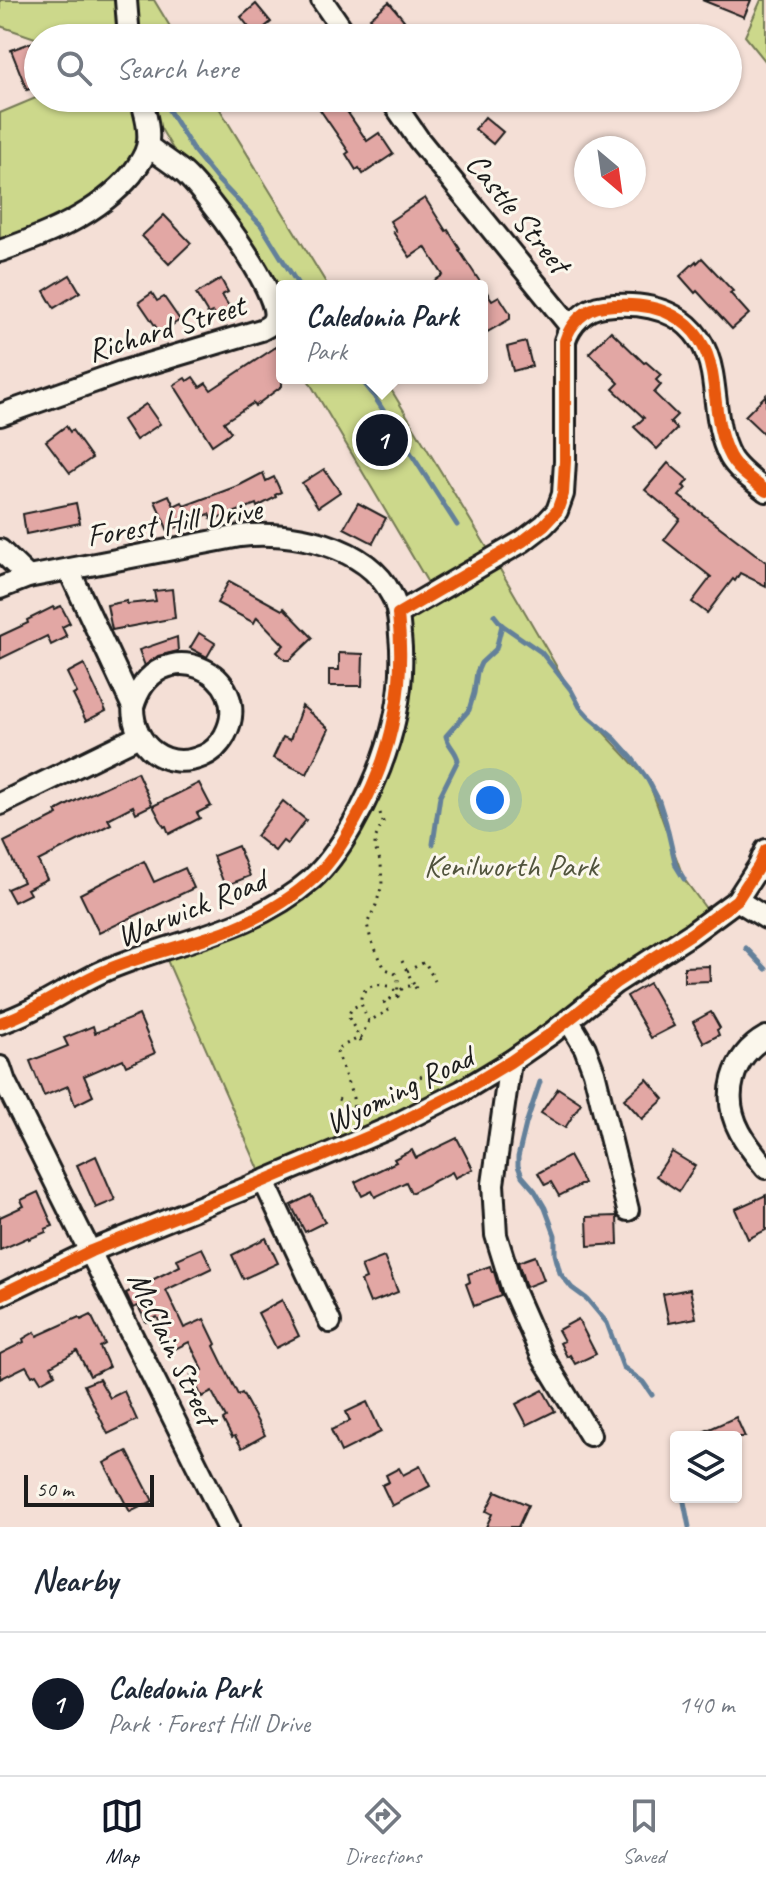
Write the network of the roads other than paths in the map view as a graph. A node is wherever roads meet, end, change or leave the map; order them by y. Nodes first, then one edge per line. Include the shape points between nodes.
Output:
1 (126, 0) edge
2 (322, 0) edge
3 (128, 24) edge
4 (338, 24) edge
5 (144, 112) edge
6 (400, 112) edge
7 (148, 146) junction
8 (0, 251) edge
9 (571, 327) junction
10 (0, 415) edge
11 (766, 491) edge
12 (0, 550) edge
13 (69, 570) junction
14 (28, 577) junction
15 (0, 588) edge
16 (398, 614) junction
17 (133, 707) junction
18 (139, 736) junction
19 (0, 804) edge
20 (766, 850) edge
21 (737, 900) junction
22 (766, 918) edge
23 (569, 1021) junction
24 (0, 1023) edge
25 (766, 1037) edge
26 (510, 1062) junction
27 (0, 1067) edge
28 (766, 1168) edge
29 (264, 1181) junction
30 (628, 1210) dead end
31 (91, 1251) junction
32 (0, 1295) edge
33 (330, 1322) dead end
34 (590, 1435) dead end
35 (228, 1527) edge

1 - 3 street
2 - 4 street
5 - 7 street
6 - 9 street, Castle Street
7 - 8 street via 139,166 106,200 51,232
7 - 10 street, Richard Street via 185,173 229,227 271,295 274,321 261,330
9 - 11 street via 594,309 622,305 660,309 688,324 706,352 731,459
9 - 16 street via 564,358 564,486 557,511 523,541
12 - 14 street
13 - 14 street, Forest Hill Drive
13 - 16 street, Forest Hill Drive via 240,536 286,536 335,549 371,569 391,594
13 - 17 street
14 - 15 street, Forest Hill Drive
16 - 24 street, Warwick Road via 401,673 388,746 370,794 323,868 253,919 111,968
17 - 18 street
17 - 18 street via 147,678 176,664 208,671 220,681 230,703 229,728 221,742 195,760 163,758
18 - 19 street
20 - 21 street, Wyoming Road
21 - 22 street
21 - 23 street, Wyoming Road
23 - 26 street, Wyoming Road
23 - 30 street via 594,1072
25 - 28 street via 742,1057 730,1102 740,1133
26 - 29 street, Wyoming Road via 387,1129
26 - 34 street via 493,1184 496,1235 542,1356
27 - 31 street, McClain Street
29 - 31 street, Wyoming Road
29 - 33 street
31 - 32 street, Wyoming Road
31 - 35 street, McClain Street

